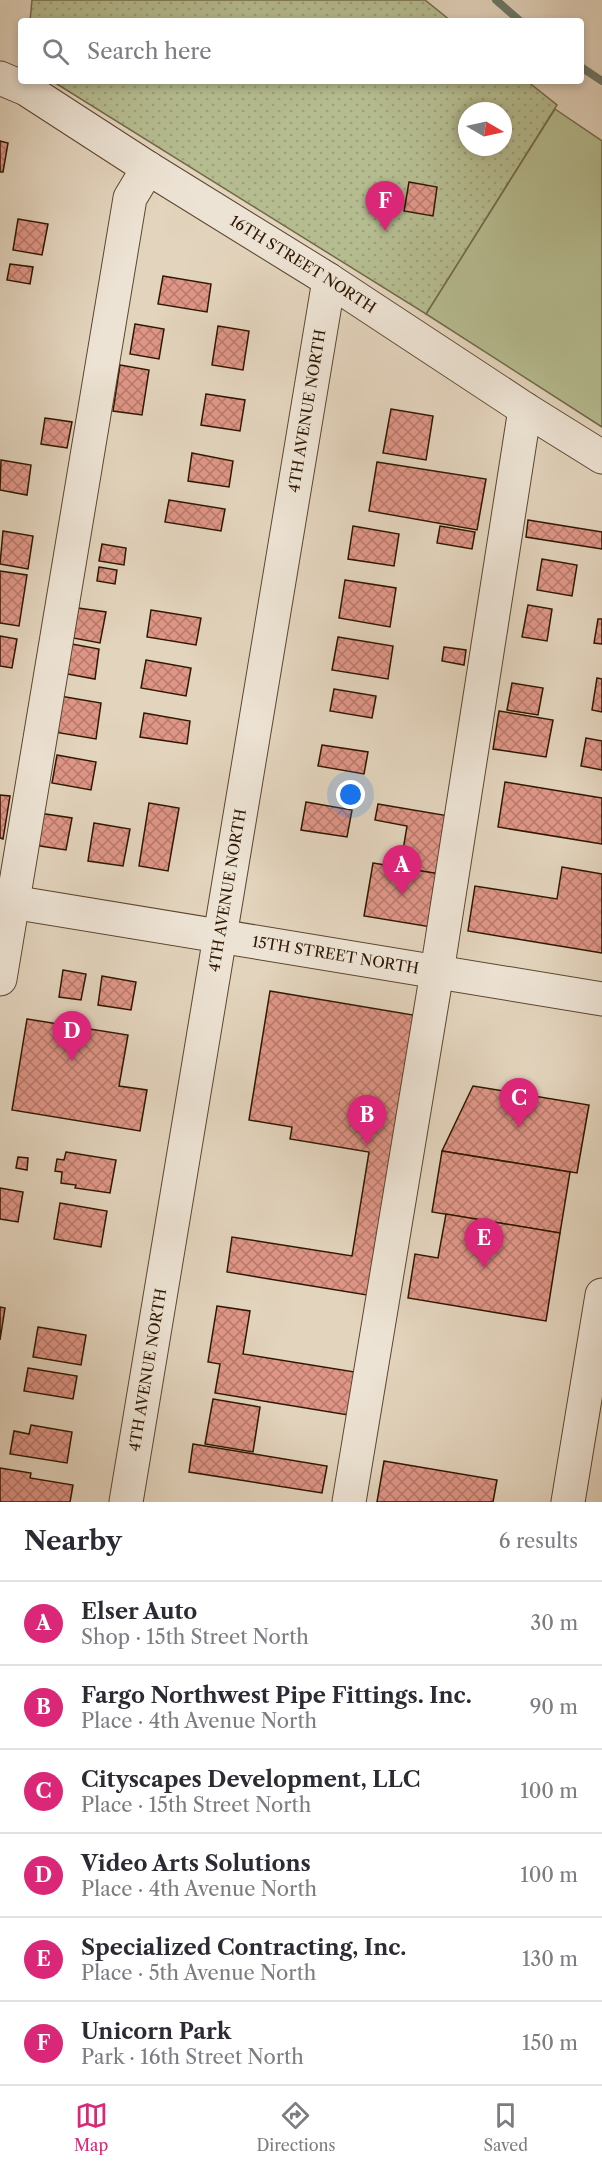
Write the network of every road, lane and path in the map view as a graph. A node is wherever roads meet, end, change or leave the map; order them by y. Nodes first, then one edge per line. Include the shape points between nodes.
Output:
1 (0, 78) edge
2 (148, 168) junction
3 (328, 280) junction
4 (525, 409) junction
5 (602, 457) edge
6 (6, 901) edge
7 (221, 936) junction
8 (437, 972) junction
9 (0, 979) edge
10 (602, 999) edge
11 (602, 1295) edge
12 (126, 1502) edge
13 (349, 1502) edge
14 (568, 1502) edge

1 - 2 street, 16TH STREET NORTH via 26,89
2 - 3 street, 16TH STREET NORTH
2 - 6 street via 130,198
3 - 4 street, 16TH STREET NORTH
3 - 7 street, 4TH AVENUE NORTH
4 - 5 street, 16TH STREET NORTH
4 - 8 street
6 - 7 street, 15TH STREET NORTH
6 - 9 street
7 - 8 street, 15TH STREET NORTH
7 - 12 street, 4TH AVENUE NORTH
8 - 10 street, 15TH STREET NORTH
8 - 13 street
11 - 14 street

